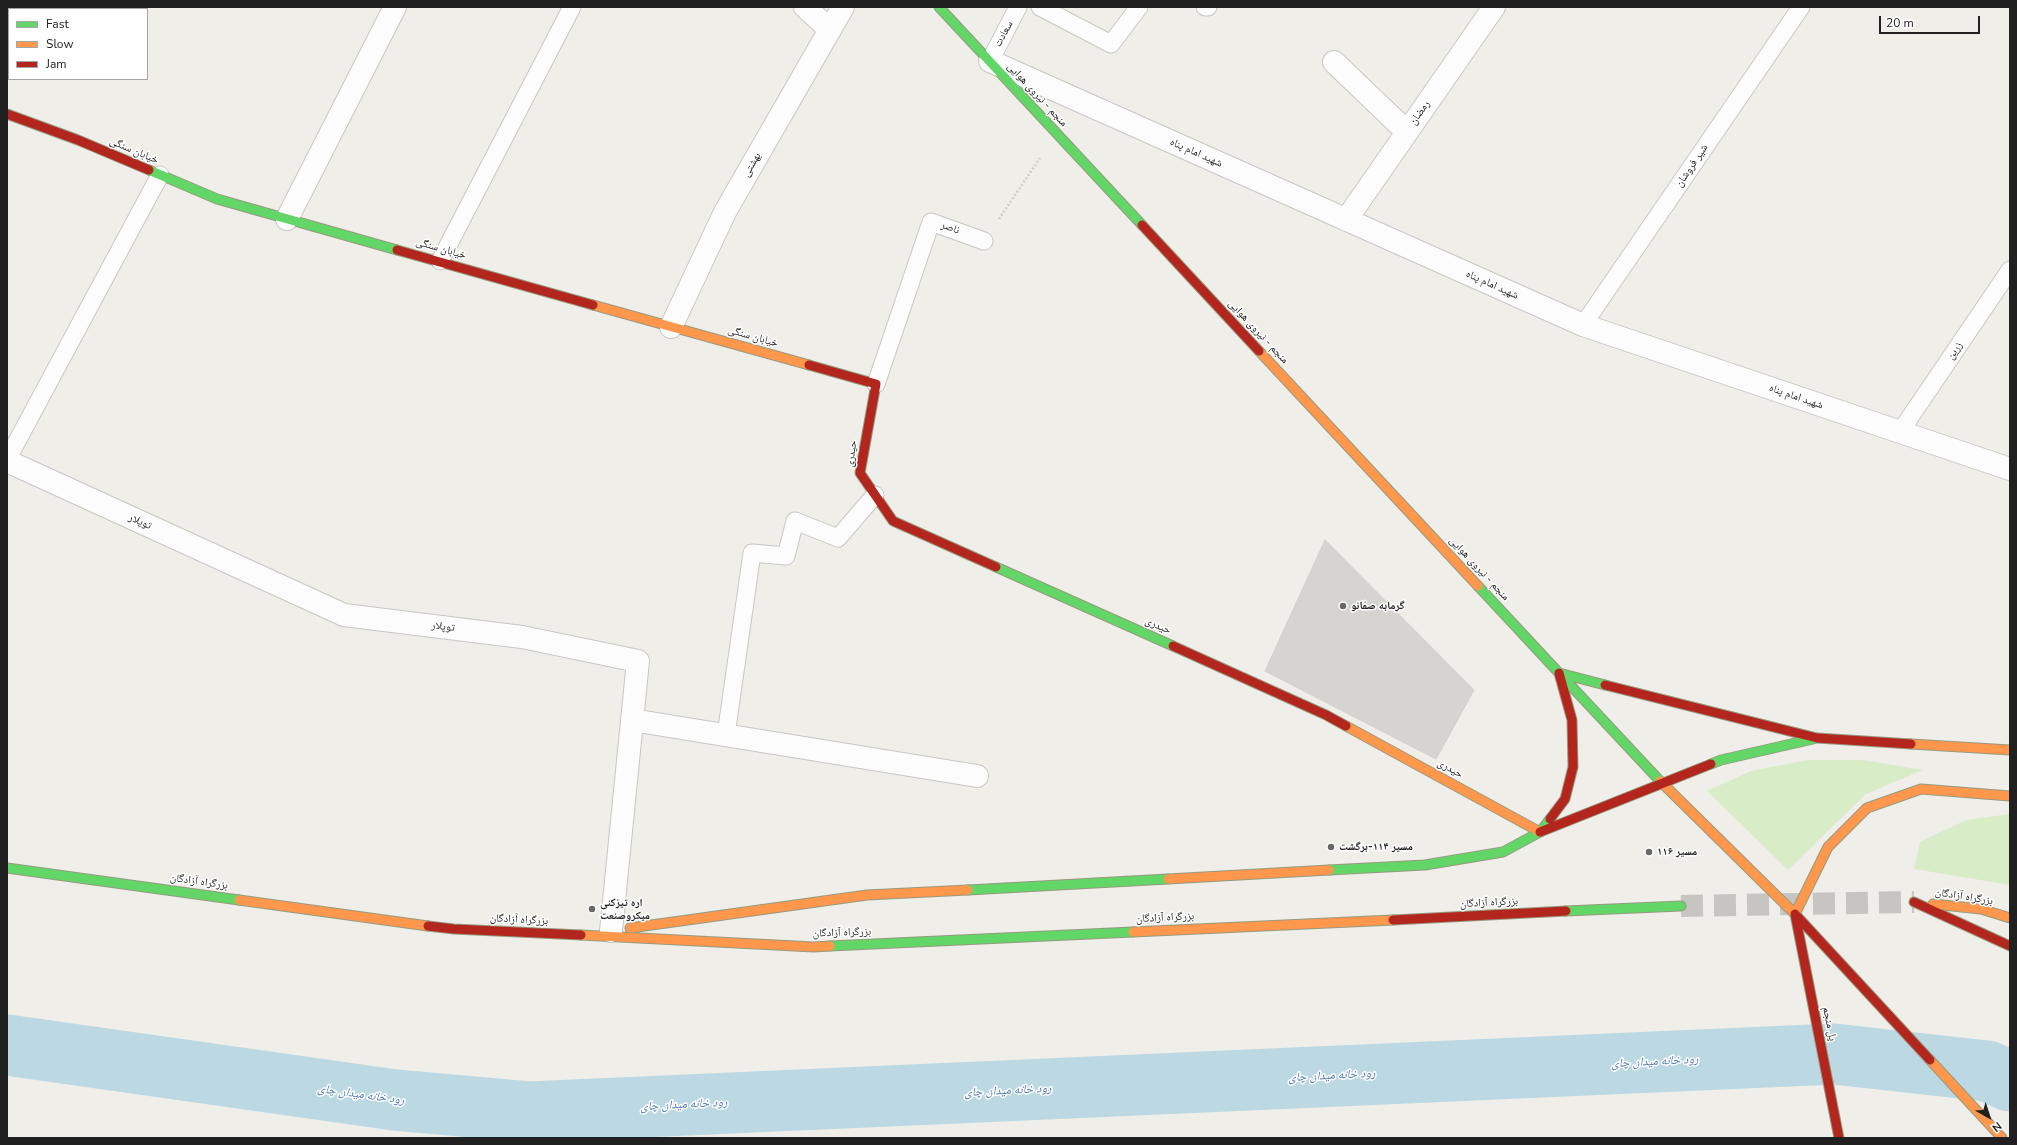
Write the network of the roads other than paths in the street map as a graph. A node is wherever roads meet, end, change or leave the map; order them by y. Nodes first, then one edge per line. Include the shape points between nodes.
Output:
1 (395, 7) edge
2 (572, 7) edge
3 (805, 7) edge
4 (843, 7) edge
5 (939, 7) edge
6 (1018, 7) edge
7 (1040, 7) edge
8 (1139, 7) edge
9 (1494, 7) edge
10 (1801, 7) edge
11 (830, 30) junction
12 (990, 61) junction
13 (1334, 62) dead end
14 (7, 114) edge
15 (1407, 132) junction
16 (160, 175) junction
17 (288, 219) junction
18 (1346, 220) junction
19 (984, 241) road end
20 (440, 261) junction
21 (2010, 270) edge
22 (1582, 325) junction
23 (671, 327) junction
24 (876, 384) junction
25 (1900, 432) junction
26 (7, 461) edge
27 (2010, 469) edge
28 (875, 495) junction
29 (1559, 673) junction
30 (632, 720) junction
31 (726, 735) junction
32 (1816, 738) junction
33 (2010, 750) edge
34 (977, 776) dead end
35 (1663, 784) junction
36 (2010, 796) edge
37 (1540, 832) junction
38 (7, 868) edge
39 (1681, 906) tunnel mouth
40 (1795, 914) junction
41 (2010, 918) edge
42 (611, 931) junction
43 (579, 935) junction
44 (2010, 946) edge
45 (1839, 1138) edge
46 (2002, 1138) edge

1 - 17 street
2 - 20 lane
3 - 11 street
4 - 11 street, بهشتی
5 - 12 main road, منجم - نیروی هوایی
6 - 12 lane, سعادت
7 - 8 lane via 1111,44
9 - 15 street, رمضان
10 - 22 lane, شیر فروشان
11 - 23 street, بهشتی via 725,212
12 - 18 street, شهید امام پناه
12 - 29 main road, منجم - نیروی هوایی
13 - 15 street
14 - 16 main road, خیابان سنگی via 78,140
15 - 18 street, رمضان
16 - 17 main road, خیابان سنگی via 217,199
16 - 26 lane
17 - 20 main road, خیابان سنگی
18 - 22 street, شهید امام پناه
19 - 24 lane, ناصر via 931,222
20 - 23 main road, خیابان سنگی
21 - 25 lane, زرین
22 - 25 street, شهید امام پناه
23 - 24 main road, خیابان سنگی
24 - 28 main road, حیدری via 860,473
25 - 27 street, شهید امام پناه
26 - 30 street, توپلار via 344,614 522,637 638,661
28 - 31 lane via 838,538 795,521 786,556 752,552
28 - 37 main road, حیدری via 893,521 1326,715
29 - 32 main road
29 - 35 main road, منجم - نیروی هوایی
29 - 37 main road via 1572,720 1573,767 1565,800
30 - 31 street
30 - 42 street, توپلار
31 - 34 street
32 - 33 main road
32 - 35 main road via 1721,760
35 - 37 main road
35 - 40 main road, منجم - نیروی هوایی
36 - 40 main road via 1921,789 1867,808 1828,847
37 - 42 main road via 1502,852 1425,865 867,895
38 - 43 main road, بزرگراه آزادگان via 454,929
39 - 43 main road, بزرگراه آزادگان via 814,947
40 - 45 main road, پل منجم
40 - 46 main road, منجم - نیروی هوایی
41 - 44 main road, بزرگراه آزادگان via 1981,909 1914,902
42 - 43 main road

